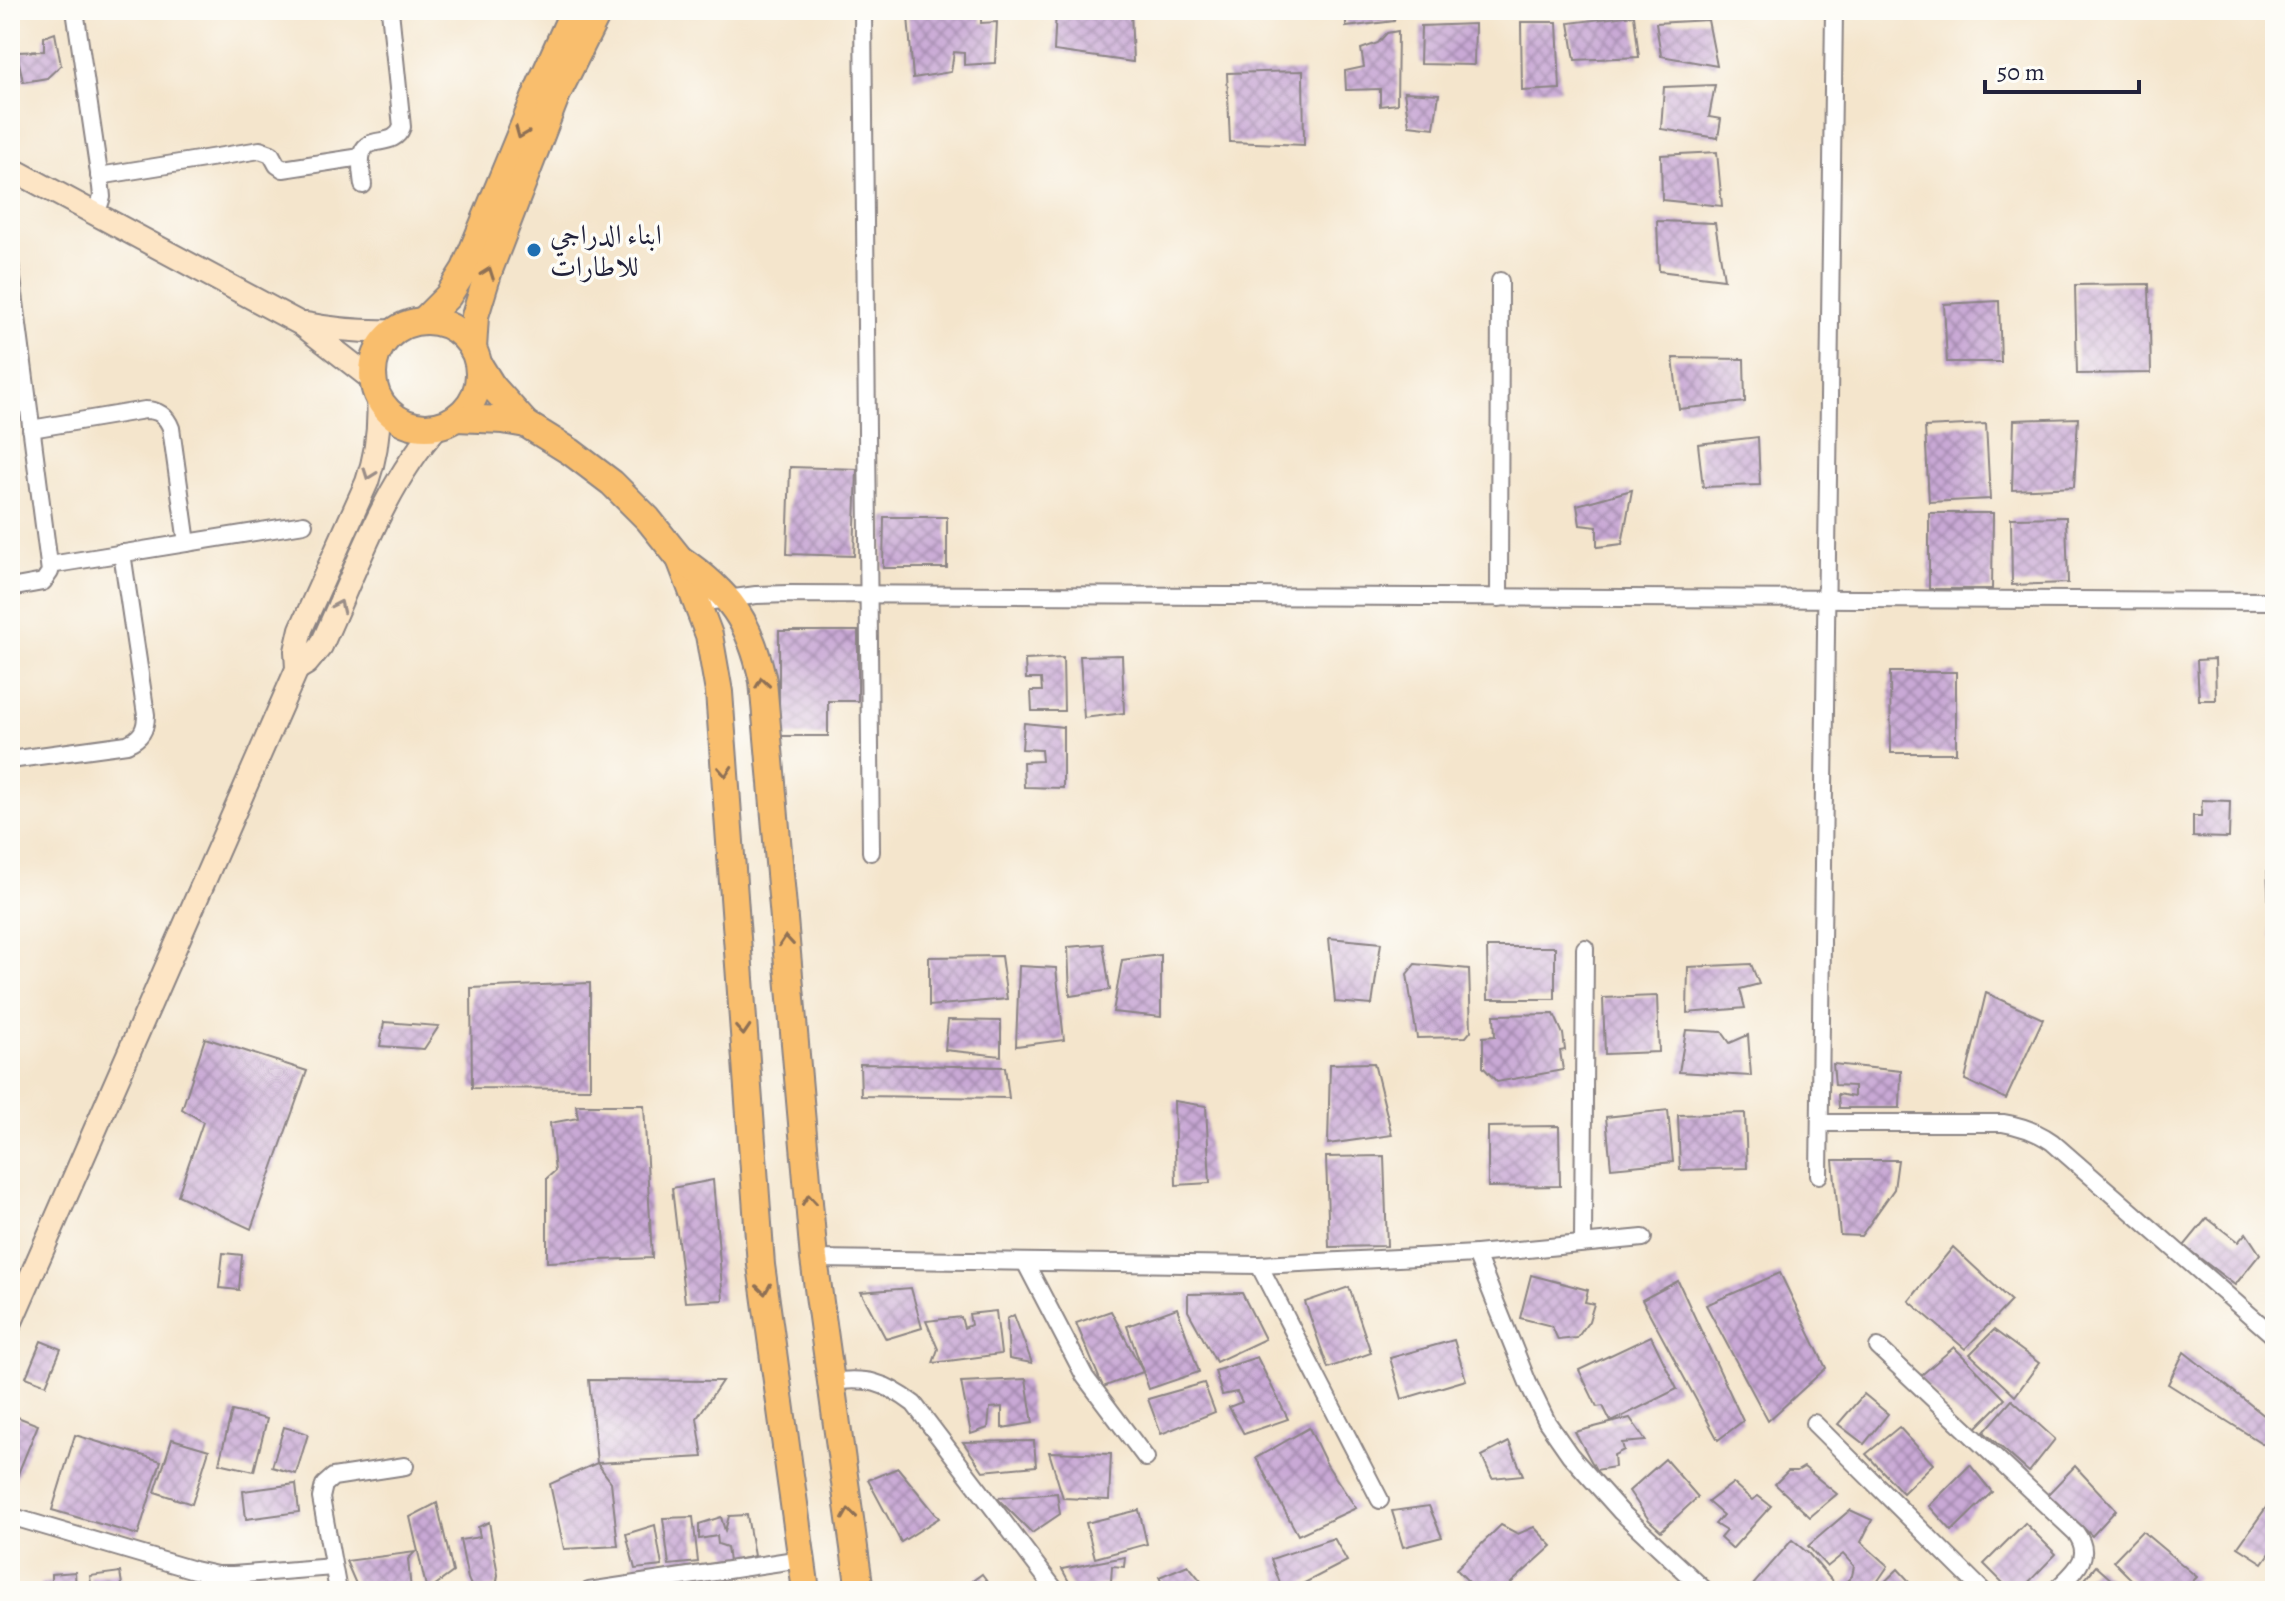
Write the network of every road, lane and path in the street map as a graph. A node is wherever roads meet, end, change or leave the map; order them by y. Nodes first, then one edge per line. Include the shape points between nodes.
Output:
1 (75, 10) edge
2 (390, 10) edge
3 (574, 10) edge
4 (599, 10) edge
5 (863, 10) edge
6 (1834, 10) edge
7 (361, 157) junction
8 (10, 168) edge
9 (99, 176) junction
10 (363, 185) dead end
11 (96, 215) junction
12 (10, 263) edge
13 (1500, 281) dead end
14 (423, 321) junction
15 (301, 324) junction
16 (395, 331) junction
17 (476, 357) junction
18 (376, 388) junction
19 (447, 422) junction
20 (526, 424) junction
21 (31, 429) junction
22 (304, 524) dead end
23 (187, 543) junction
24 (122, 553) junction
25 (680, 559) junction
26 (50, 565) junction
27 (10, 588) edge
28 (868, 595) junction
29 (728, 598) junction
30 (1499, 598) junction
31 (1827, 599) junction
32 (2275, 601) edge
33 (698, 603) junction
34 (297, 669) junction
35 (10, 760) edge
36 (871, 852) dead end
37 (1585, 948) dead end
38 (1820, 1123) junction
39 (1819, 1175) dead end
40 (1643, 1238) dead end
41 (1583, 1243) junction
42 (1476, 1254) junction
43 (814, 1259) junction
44 (1025, 1262) junction
45 (1259, 1265) junction
46 (10, 1324) edge
47 (2275, 1337) edge
48 (1878, 1347) dead end
49 (831, 1382) junction
50 (1814, 1423) dead end
51 (1146, 1458) dead end
52 (405, 1466) dead end
53 (1380, 1500) dead end
54 (10, 1516) edge
55 (801, 1559) junction
56 (333, 1567) junction
57 (338, 1591) edge
58 (589, 1591) edge
59 (806, 1591) edge
60 (860, 1591) edge
61 (1056, 1591) edge
62 (1706, 1591) edge
63 (1983, 1591) edge
64 (2055, 1591) edge

1 - 9 street
2 - 7 street via 402,127 391,140 368,144
3 -> 14 main road via 465,269
17 -> 4 main road via 475,316 489,270 556,96
5 - 28 street
6 - 31 street
7 - 9 street via 283,169 260,150
7 - 10 street
8 - 11 street
9 - 11 street via 102,197
11 - 15 street
12 - 21 street
13 - 30 street
14 - 16 main road
14 - 17 main road via 452,328
15 - 16 street
15 - 18 street
16 - 18 main road via 378,352
17 - 19 main road via 475,395
17 - 20 main road via 492,386
18 - 19 main road via 397,418 424,427
18 -> 34 street via 380,421 374,462 301,629
19 - 20 main road
34 -> 19 street via 321,646 400,474 421,444
20 - 25 main road via 612,483
21 - 23 street via 145,410 161,414 171,428
21 - 26 street
22 - 23 street
23 - 24 street
24 - 26 street
24 - 35 street via 146,715 143,733 127,744
25 - 29 main road
25 - 33 main road
26 - 27 street via 43,582
28 - 29 street
28 - 30 street
28 - 36 street
29 - 33 street
43 -> 29 main road via 763,681 752,640
30 - 31 street
31 - 32 street
31 - 38 street
33 -> 55 main road via 719,692 761,1265
34 - 46 street
37 - 41 street
38 - 39 street
38 - 47 street via 2003,1123 2037,1131
40 - 41 street
41 - 42 street
42 - 45 street
42 - 62 street via 1547,1422 1621,1512
43 - 44 street
43 - 49 main road
44 - 45 street
44 - 51 street via 1085,1377
45 - 53 street
48 - 64 street via 2082,1541 2081,1563
60 -> 49 main road
49 - 61 street via 875,1382 914,1404
50 - 63 street
52 - 56 street via 333,1477 324,1485 321,1498
54 - 56 street via 217,1575
55 - 58 street
55 - 59 main road
56 - 57 street

